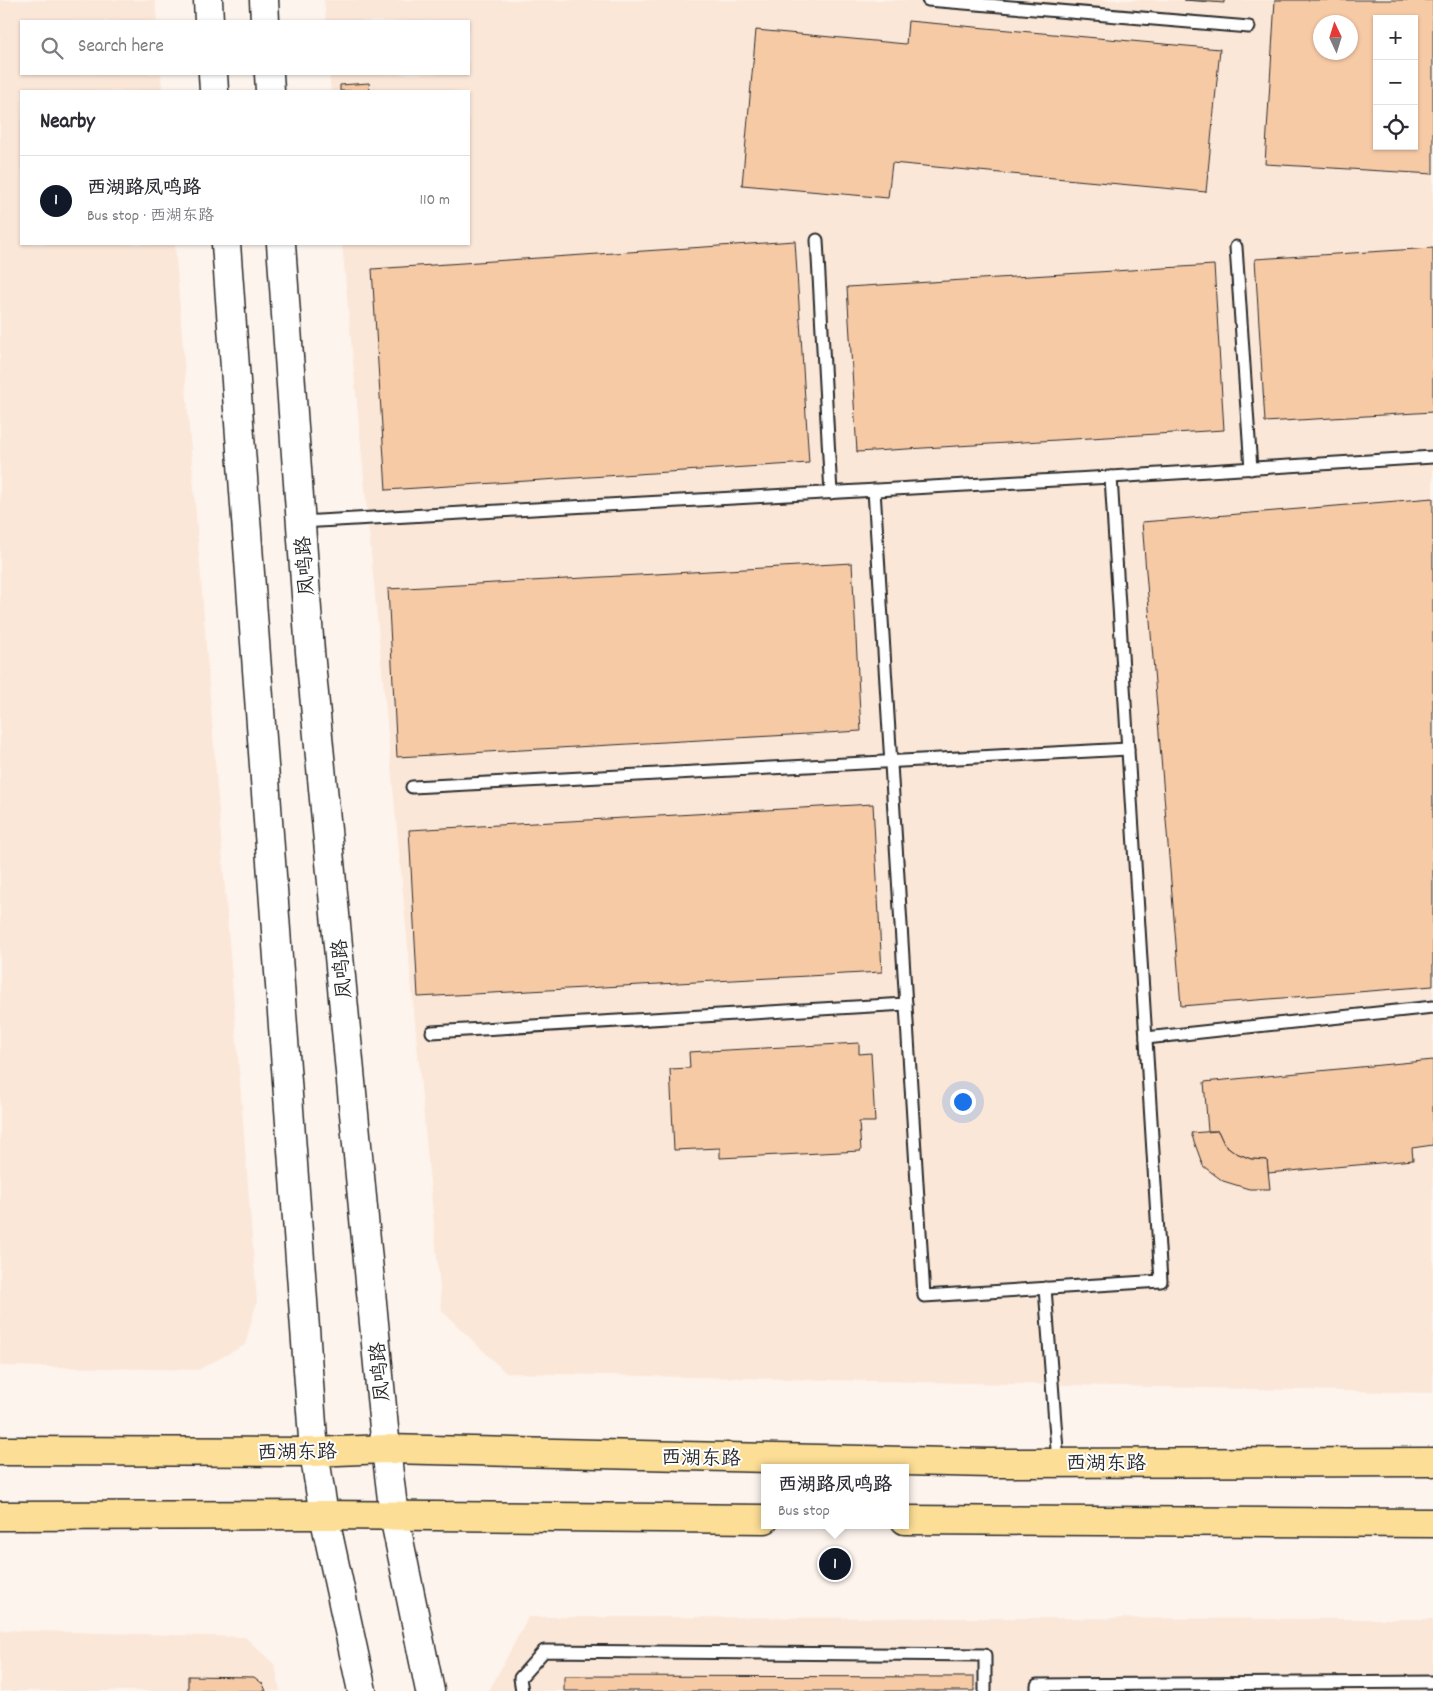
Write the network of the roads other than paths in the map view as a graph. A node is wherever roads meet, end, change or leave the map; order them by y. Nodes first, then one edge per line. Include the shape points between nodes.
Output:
1 (208, 0) edge
2 (264, 0) edge
3 (928, 0) edge
4 (209, 20) edge
5 (265, 20) edge
6 (1248, 27) dead end
7 (213, 75) edge
8 (269, 75) edge
9 (214, 90) edge
10 (270, 90) edge
11 (816, 240) dead end
12 (226, 245) edge
13 (281, 245) edge
14 (1236, 247) dead end
15 (1433, 457) edge
16 (1251, 468) junction
17 (1111, 477) junction
18 (874, 490) junction
19 (831, 493) junction
20 (301, 522) junction
21 (1128, 749) junction
22 (890, 762) junction
23 (412, 787) dead end
24 (906, 1004) junction
25 (1433, 1007) edge
26 (432, 1032) dead end
27 (1146, 1038) junction
28 (1045, 1288) junction
29 (386, 1449) junction
30 (0, 1451) edge
31 (314, 1452) junction
32 (1058, 1462) junction
33 (1433, 1462) edge
34 (324, 1515) junction
35 (0, 1516) edge
36 (394, 1516) junction
37 (761, 1519) edge
38 (909, 1520) edge
39 (1433, 1523) edge
40 (1433, 1682) edge
41 (1346, 1687) edge
42 (362, 1691) edge
43 (430, 1691) edge
44 (522, 1691) edge
45 (985, 1691) edge
46 (1037, 1691) edge

1 - 4 street
2 - 5 street
3 - 6 lane
7 - 9 street
8 - 10 street
11 - 19 lane
12 - 31 street
13 - 20 street, 凤鸣路
14 - 16 lane
15 - 16 lane
16 - 17 lane
17 - 18 lane
17 - 21 lane
18 - 19 lane
18 - 22 lane
19 - 20 lane
20 - 29 street, 凤鸣路 via 312,672
21 - 22 lane
21 - 27 lane
22 - 23 lane
22 - 24 lane
24 - 26 lane
24 - 28 lane via 924,1296
25 - 27 lane
27 - 28 lane via 1161,1281
28 - 32 lane
29 - 31 main road, 西湖东路
29 - 32 main road, 西湖东路
29 - 36 street, 凤鸣路
30 - 31 main road, 西湖东路
31 - 34 street
32 - 33 main road, 西湖东路
34 - 35 main road
34 - 36 main road
34 - 42 street
36 - 37 main road
36 - 43 street, 凤鸣路
38 - 39 main road
40 - 41 lane
41 - 46 lane via 1037,1685
44 - 45 lane via 520,1678 544,1651 554,1651 985,1655

